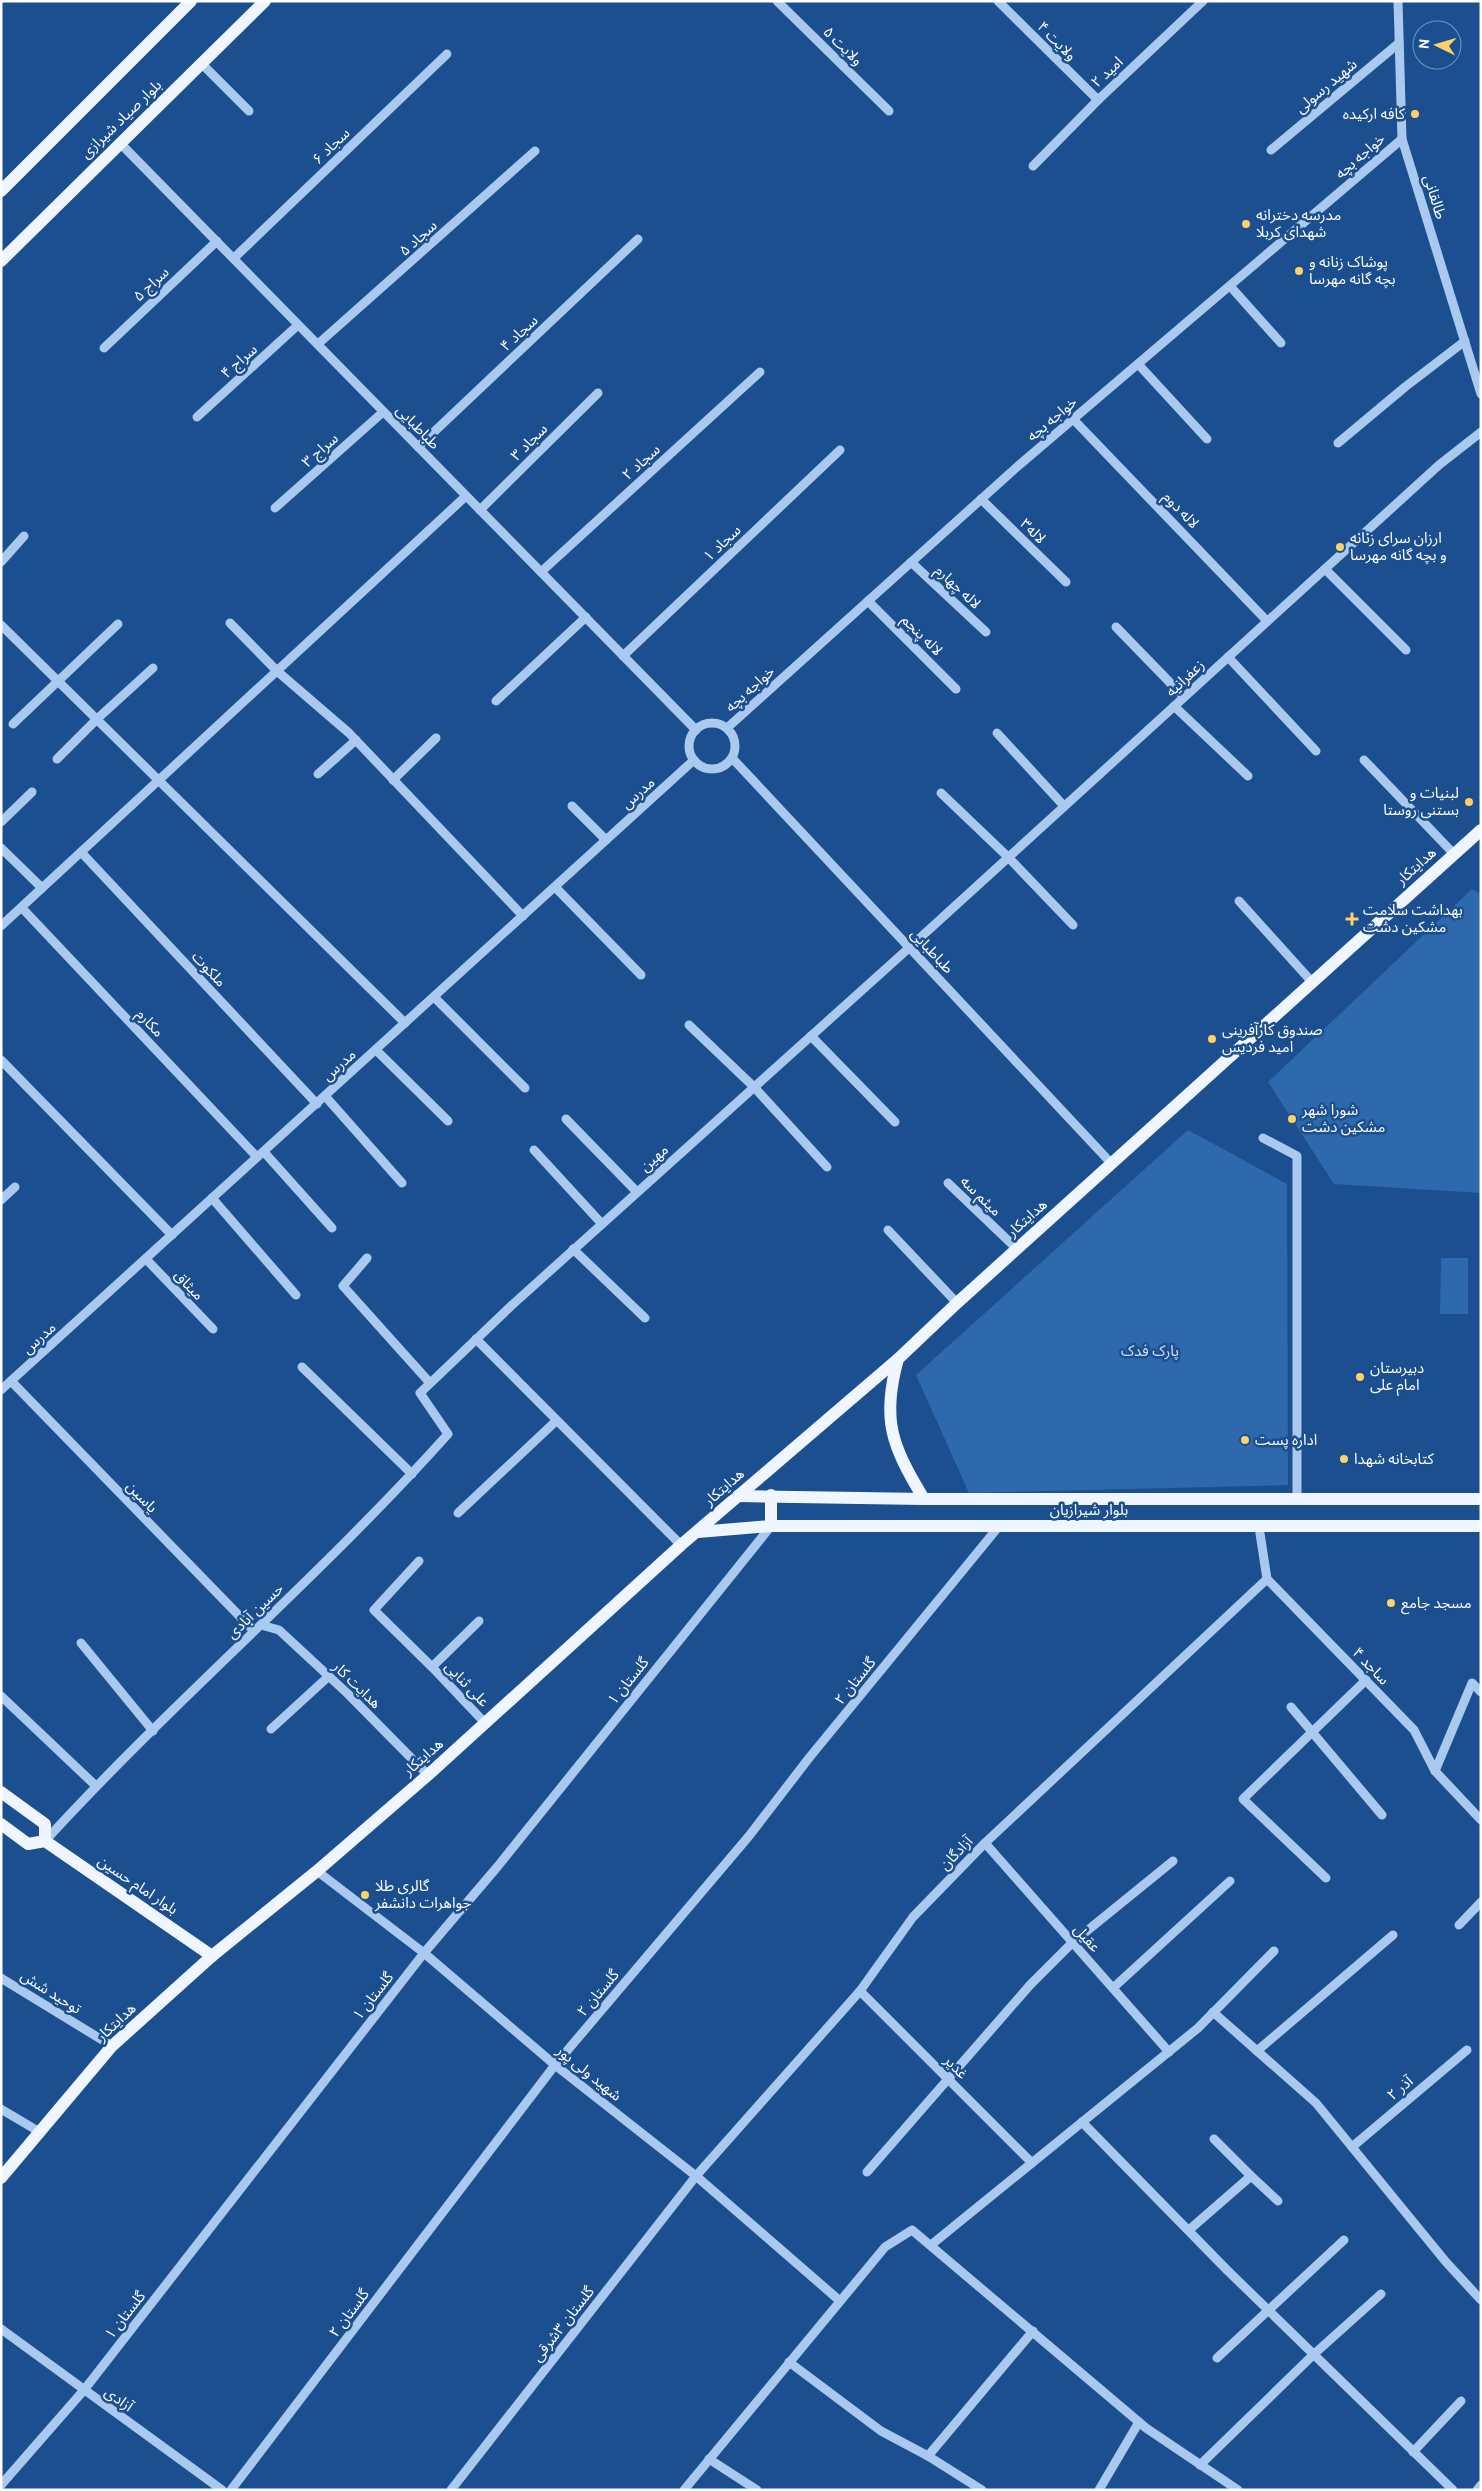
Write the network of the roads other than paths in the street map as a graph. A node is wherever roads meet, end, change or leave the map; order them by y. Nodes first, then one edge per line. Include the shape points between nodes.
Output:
1 (191, 1) edge
2 (265, 1) edge
3 (777, 1) edge
4 (1203, 1) edge
5 (1398, 1) edge
6 (1005, 4) edge
7 (1399, 43) junction
8 (447, 54) dead end
9 (202, 64) junction
10 (1098, 100) junction
11 (249, 111) dead end
12 (889, 111) dead end
13 (1402, 138) junction
14 (120, 143) junction
15 (1271, 150) dead end
16 (535, 151) dead end
17 (1033, 166) dead end
18 (1, 191) edge
19 (638, 239) dead end
20 (217, 241) junction
21 (234, 258) junction
22 (1, 261) edge
23 (1230, 286) junction
24 (298, 325) junction
25 (1465, 341) junction
26 (1282, 343) dead end
27 (318, 344) junction
28 (104, 348) dead end
29 (1138, 364) junction
30 (760, 372) dead end
31 (598, 393) dead end
32 (1481, 394) edge
33 (383, 412) junction
34 (197, 417) dead end
35 (1073, 419) junction
36 (1481, 432) edge
37 (1207, 439) dead end
38 (1338, 443) dead end
39 (418, 447) junction
40 (840, 450) dead end
41 (466, 496) junction
42 (981, 500) junction
43 (274, 508) dead end
44 (480, 510) junction
45 (24, 536) dead end
46 (1, 562) edge
47 (911, 562) junction
48 (1325, 569) junction
49 (541, 572) junction
50 (1066, 582) dead end
51 (868, 601) junction
52 (586, 618) junction
53 (1267, 621) junction
54 (230, 623) dead end
55 (118, 624) dead end
56 (1, 625) edge
57 (1116, 627) dead end
58 (986, 632) dead end
59 (1406, 650) dead end
60 (623, 656) junction
61 (1228, 657) junction
62 (153, 668) dead end
63 (277, 671) junction
64 (58, 681) junction
65 (956, 689) dead end
66 (1184, 697) junction
67 (496, 701) dead end
68 (1174, 706) junction
69 (97, 719) junction
70 (13, 724) dead end
71 (727, 728) junction
72 (696, 730) junction
73 (998, 733) dead end
74 (436, 738) dead end
75 (356, 740) junction
76 (1316, 751) dead end
77 (732, 758) junction
78 (57, 759) dead end
79 (694, 760) junction
80 (1364, 760) dead end
81 (318, 774) dead end
82 (1248, 776) dead end
83 (393, 780) junction
84 (159, 781) junction
85 (32, 792) dead end
86 (941, 793) dead end
87 (572, 806) dead end
88 (1064, 806) junction
89 (1, 822) edge
90 (1481, 830) edge
91 (606, 840) junction
92 (1, 848) edge
93 (81, 852) junction
94 (1454, 854) junction
95 (1008, 857) junction
96 (42, 888) junction
97 (554, 888) junction
98 (1239, 901) dead end
99 (22, 908) junction
100 (523, 916) junction
101 (1073, 925) dead end
102 (1, 926) edge
103 (910, 947) junction
104 (641, 975) dead end
105 (1312, 982) junction
106 (434, 997) junction
107 (405, 1023) junction
108 (689, 1025) dead end
109 (811, 1036) junction
110 (376, 1050) junction
111 (1, 1060) edge
112 (754, 1087) junction
113 (526, 1088) dead end
114 (325, 1096) junction
115 (316, 1104) junction
116 (566, 1119) dead end
117 (448, 1121) dead end
118 (895, 1122) dead end
119 (1263, 1138) dead end
120 (534, 1150) dead end
121 (261, 1154) junction
122 (1111, 1163) junction
123 (827, 1167) dead end
124 (402, 1183) dead end
125 (948, 1183) dead end
126 (15, 1187) dead end
127 (637, 1192) junction
128 (212, 1198) junction
129 (1, 1200) edge
130 (602, 1224) junction
131 (332, 1228) dead end
132 (888, 1230) dead end
133 (172, 1235) junction
134 (574, 1249) junction
135 (1017, 1249) junction
136 (367, 1258) dead end
137 (146, 1259) junction
138 (296, 1295) dead end
139 (957, 1303) junction
140 (645, 1318) dead end
141 (212, 1329) dead end
142 (476, 1339) junction
143 (898, 1359) junction
144 (302, 1367) dead end
145 (11, 1381) junction
146 (430, 1384) junction
147 (1, 1390) edge
148 (420, 1393) joint
149 (556, 1420) junction
150 (412, 1474) junction
151 (771, 1494) junction
152 (738, 1496) junction
153 (924, 1499) junction
154 (1481, 1499) edge
155 (1297, 1500) junction
156 (458, 1514) dead end
157 (771, 1526) junction
158 (1000, 1526) junction
159 (1481, 1526) edge
160 (1259, 1527) junction
161 (698, 1532) junction
162 (681, 1545) junction
163 (419, 1561) dead end
164 (1267, 1579) junction
165 (479, 1621) dead end
166 (257, 1628) junction
167 (81, 1643) dead end
168 (432, 1667) junction
169 (329, 1676) junction
170 (1366, 1680) junction
171 (1481, 1692) edge
172 (1, 1696) edge
173 (1291, 1707) dead end
174 (486, 1724) junction
175 (271, 1729) dead end
176 (153, 1731) junction
177 (1312, 1731) junction
178 (1435, 1771) junction
179 (428, 1775) junction
180 (96, 1786) junction
181 (1, 1792) edge
182 (1382, 1815) dead end
183 (1481, 1820) edge
184 (1, 1824) edge
185 (45, 1842) junction
186 (985, 1843) junction
187 (1173, 1861) dead end
188 (317, 1871) junction
189 (1326, 1878) dead end
190 (1230, 1881) dead end
191 (1481, 1902) edge
192 (1460, 1924) dead end
193 (1393, 1935) dead end
194 (1072, 1943) junction
195 (1274, 1951) dead end
196 (424, 1953) junction
197 (212, 1956) junction
198 (1, 1978) edge
199 (1113, 1988) junction
200 (860, 1991) junction
201 (1213, 2012) junction
202 (112, 2046) junction
203 (1467, 2050) dead end
204 (1257, 2051) junction
205 (1168, 2052) junction
206 (555, 2065) junction
207 (948, 2079) junction
208 (1, 2109) edge
209 (1082, 2122) junction
210 (38, 2131) junction
211 (1214, 2139) dead end
212 (1352, 2147) junction
213 (1032, 2163) junction
214 (867, 2172) dead end
215 (696, 2176) junction
216 (1251, 2176) junction
217 (1, 2178) edge
218 (1278, 2201) dead end
219 (1189, 2230) junction
220 (1344, 2240) dead end
221 (931, 2245) junction
222 (1381, 2294) dead end
223 (840, 2300) junction
224 (1481, 2300) edge
225 (1269, 2311) junction
226 (1, 2329) edge
227 (1034, 2332) junction
228 (1313, 2354) junction
229 (1217, 2358) dead end
230 (789, 2362) junction
231 (84, 2390) junction
232 (1461, 2401) dead end
233 (1139, 2422) junction
234 (1413, 2452) junction
235 (928, 2456) junction
236 (709, 2459) junction
237 (1200, 2465) junction
238 (1, 2485) edge
239 (1481, 2486) edge
240 (222, 2490) edge
241 (231, 2490) edge
242 (451, 2490) edge
243 (684, 2490) edge
244 (757, 2490) edge
245 (982, 2490) edge
246 (1099, 2490) edge
247 (1238, 2490) edge
248 (1452, 2490) edge
249 (1477, 2490) edge

1 - 18 main road
2 - 9 main road, بلوار صیاد شیرازی
3 - 12 street, ولایت ۵
4 - 10 street, امید ۲
5 - 7 street, طالقانی
6 - 10 street, ولایت ۴
7 - 13 street, طالقانی
7 - 15 street, شهید رسولی
8 - 21 street, سجاد ۶
9 - 11 street
9 - 14 main road, بلوار صیاد شیرازی
10 - 17 street, امید ۲
13 - 23 street, خواجه بچه
13 - 25 street, طالقانی
14 - 20 street, طباطبایی
14 - 22 main road, بلوار صیاد شیرازی
16 - 27 street, سجاد ۵
19 - 39 street, سجاد ۴
20 - 21 street, طباطبایی
20 - 28 street, سراج ۵
21 - 24 street, طباطبایی
23 - 26 street
23 - 29 street, خواجه بچه
24 - 27 street, طباطبایی
24 - 34 street, سراج ۴
25 - 32 street, طالقانی
25 - 38 street
27 - 33 street, طباطبایی
29 - 35 street, خواجه بچه
29 - 37 street
30 - 49 street, سجاد ۲
31 - 44 street, سجاد ۳
33 - 39 street, طباطبایی
33 - 43 street, سراج ۳
35 - 42 street, خواجه بچه
35 - 53 street, لاله دوم
36 - 48 street, زعفرانیه via 1439,465
39 - 41 street, طباطبایی
40 - 60 street, سجاد ۱
41 - 44 street, طباطبایی
41 - 63 street
42 - 47 street, خواجه بچه
42 - 50 street, لاله۳
44 - 49 street, طباطبایی
45 - 46 street
47 - 51 street, خواجه بچه
47 - 58 street, لاله چهارم
48 - 53 street, زعفرانیه
48 - 59 street
49 - 52 street, طباطبایی
51 - 65 street, لاله پنجم
51 - 71 street, خواجه بچه
52 - 60 street, طباطبایی
52 - 67 street
53 - 61 street, زعفرانیه
54 - 63 street
55 - 64 street
56 - 64 street
57 - 66 street
60 - 72 street, طباطبایی
61 - 66 street, زعفرانیه
61 - 76 street
62 - 69 street
63 - 75 street
63 - 84 street
64 - 69 street
64 - 70 street
66 - 68 street, زعفرانیه
68 - 82 street
68 - 88 street, زعفرانیه
69 - 78 street
69 - 84 street
71 - 72 street via 706,724
71 - 77 street via 734,742
72 - 79 street via 690,739
73 - 88 street
74 - 83 street
75 - 81 street
75 - 83 street
77 - 79 street via 714,770
77 - 103 street, طباطبایی
79 - 91 street, مدرس
80 - 94 street
83 - 100 street
84 - 93 street
84 - 107 street
85 - 89 street
86 - 95 street
87 - 91 street
88 - 95 street, زعفرانیه
90 - 94 main road, هدایتکار
91 - 97 street, مدرس
92 - 96 street
93 - 96 street
93 - 115 street, ملکوت
94 - 105 main road, هدایتکار
95 - 101 street
95 - 103 street, زعفرانیه
96 - 99 street
97 - 100 street, مدرس
97 - 104 street
98 - 105 street
99 - 102 street
99 - 121 street, مکارم
100 - 106 street, مدرس
103 - 109 street, مهین
103 - 122 street, طباطبایی
105 - 122 main road, هدایتکار
106 - 107 street, مدرس
106 - 113 street
107 - 110 street, مدرس
108 - 112 street
109 - 112 street, مهین
109 - 118 street
110 - 114 street, مدرس
110 - 117 street
111 - 133 street
112 - 123 street
112 - 127 street, مهین
114 - 115 street, مدرس
114 - 124 street
115 - 121 street, مدرس
116 - 127 street
119 - 155 street via 1297,1156
120 - 130 street
121 - 128 street, مدرس
121 - 131 street, مکارم
122 - 135 main road, هدایتکار
125 - 135 street, میثم سه
126 - 129 street
127 - 130 street, مهین
128 - 133 street, مدرس
128 - 138 street
130 - 134 street, مهین
132 - 139 street
133 - 137 street, مدرس
134 - 140 street
134 - 142 street, مهین
135 - 139 main road, هدایتکار
136 - 146 street via 343,1286
137 - 141 street, میثاق
137 - 145 street, مدرس
139 - 143 main road, هدایتکار
142 - 146 street, مهین
142 - 149 street
143 - 152 main road, هدایتکار
143 - 153 main road via 890,1387 893,1436 902,1462
144 - 150 street
145 - 147 street, مدرس
145 - 166 street, یاسین
146 - 148 street, مهین
148 - 150 street, حسین آبادی via 448,1434
149 - 156 street
149 - 162 street
150 - 166 street, حسین آبادی
151 - 152 main road, بلوار شیرازیان
151 - 153 main road, بلوار شیرازیان
151 - 157 main road
152 - 161 main road, هدایتکار
153 - 155 main road, بلوار شیرازیان
154 - 155 main road, بلوار شیرازیان
157 - 158 main road, بلوار شیرازیان
157 - 161 main road, بلوار شیرازیان
157 - 196 street, گلستان ۱ via 498,1866
158 - 160 main road, بلوار شیرازیان
158 - 206 street, گلستان ۲ via 749,1836
159 - 160 main road, بلوار شیرازیان
160 - 164 street
161 - 162 main road, هدایتکار
162 - 174 main road, هدایتکار
163 - 168 street via 374,1610
164 - 170 street, ساجد ۴
164 - 186 street, آزادگان
165 - 168 street, علی ثنایی
166 - 169 street, هدایت کار via 279,1630
166 - 176 street, حسین آبادی
167 - 176 street
168 - 174 street, علی ثنایی
169 - 175 street
169 - 179 street, هدایت کار
170 - 177 street
170 - 178 street, ساجد ۴ via 1414,1730
171 - 178 street via 1472,1683
172 - 180 street
173 - 177 street
174 - 179 main road, هدایتکار
176 - 180 street, حسین آبادی
177 - 182 street
177 - 189 street via 1243,1799
178 - 183 street, ساجد ۴
179 - 188 main road, هدایتکار
180 - 185 street, حسین آبادی
181 - 185 main road via 45,1824
184 - 185 main road, بلوار امام حسین via 28,1844
185 - 197 main road, بلوار امام حسین
186 - 194 street, عقیل
186 - 200 street, آزادگان via 913,1917
187 - 194 street
188 - 196 street, شهید ولی پور
188 - 197 main road, هدایتکار
190 - 199 street
191 - 192 street
193 - 204 street
194 - 199 street, عقیل
194 - 207 street via 1030,1985
195 - 201 street
196 - 206 street, شهید ولی پور
196 - 231 street, گلستان ۱
197 - 202 main road, هدایتکار
198 - 202 street, توحید شش
199 - 205 street, عقیل
200 - 207 street, غدیر
200 - 215 street, آزادگان
201 - 204 street
201 - 205 street
202 - 210 main road, هدایتکار
203 - 212 street, آذر ۲
204 - 212 street via 1316,2103
205 - 209 street
206 - 215 street, شهید ولی پور
206 - 241 street, گلستان ۲
207 - 213 street, غدیر
207 - 214 street
208 - 210 street
209 - 213 street
209 - 219 street
210 - 217 main road, هدایتکار
211 - 216 street
212 - 224 street
213 - 221 street
215 - 223 street, شهید ولی پور
215 - 242 street, گلستان ۳شرقی
216 - 218 street
216 - 219 street
219 - 225 street
220 - 225 street
221 - 223 street via 912,2230 885,2247
221 - 227 street
222 - 228 street
223 - 230 street
225 - 228 street
225 - 229 street
226 - 231 street, آزادی
227 - 233 street
227 - 235 street
228 - 234 street
228 - 237 street
230 - 235 street via 882,2431
230 - 236 street
231 - 238 street, گلستان ۱
231 - 240 street, آزادی
232 - 234 street
233 - 237 street
233 - 246 street
234 - 248 street
235 - 245 street
236 - 243 street
236 - 244 street
237 - 247 street
239 - 249 street

